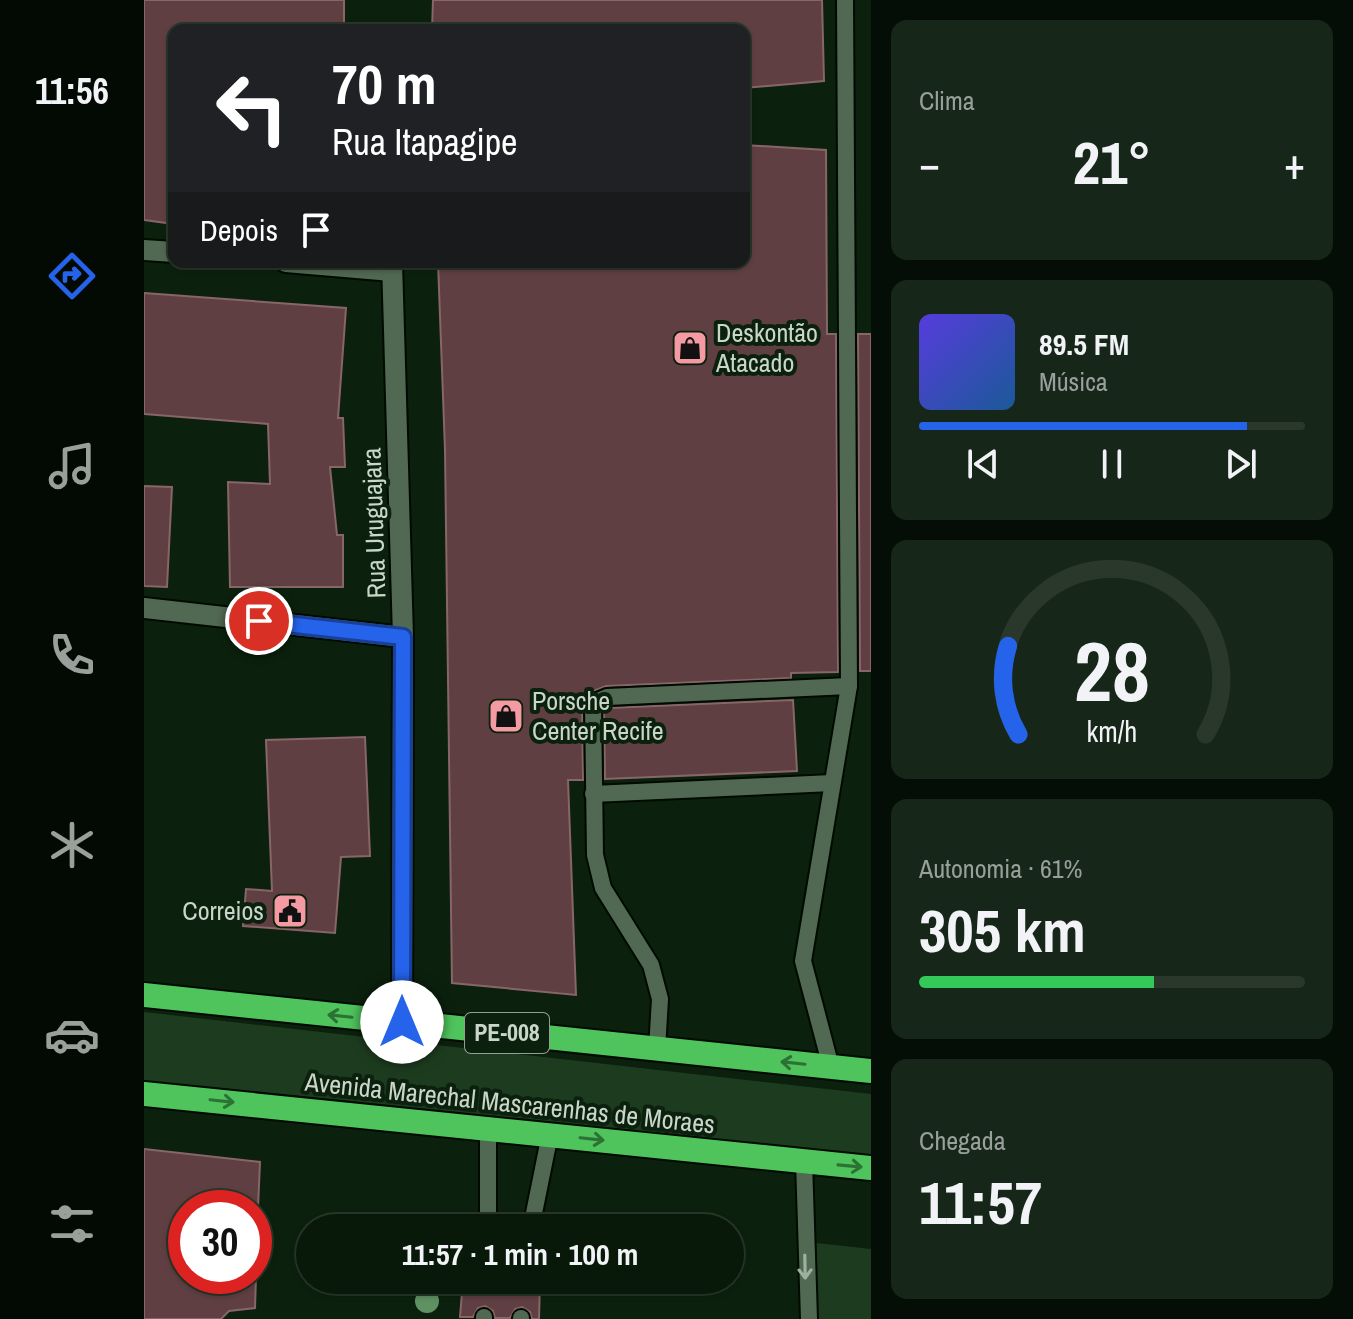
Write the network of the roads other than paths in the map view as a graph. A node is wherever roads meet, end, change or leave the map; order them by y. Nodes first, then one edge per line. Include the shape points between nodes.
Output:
1 (845, 0) edge
2 (144, 250) edge
3 (168, 252) edge
4 (392, 268) edge
5 (144, 608) edge
6 (403, 637) junction
7 (849, 686) junction
8 (832, 783) junction
9 (593, 794) junction
10 (144, 995) edge
11 (402, 1022) junction
12 (657, 1049) junction
13 (831, 1067) junction
14 (871, 1071) edge
15 (144, 1094) edge
16 (488, 1127) junction
17 (550, 1134) junction
18 (804, 1161) junction
19 (871, 1168) edge
20 (488, 1214) edge
21 (534, 1214) edge
22 (808, 1317) edge

1 - 7 lane
2 - 3 street
4 - 6 street, Rua Uruguajara
5 - 6 street
6 - 11 street, Rua Uruguajara
7 - 8 lane
7 - 9 lane via 607,697 593,703
8 - 9 lane
8 - 13 lane via 803,961
9 - 12 lane via 595,855 603,888 651,965 660,999
11 -> 10 highway, PE-008
11 - 12 highway, PE-008
13 -> 12 highway, PE-008
13 - 14 highway, PE-008
15 -> 16 highway, Avenida Marechal Mascarenhas de Moraes
16 - 17 highway, Avenida Marechal Mascarenhas de Moraes
16 - 20 lane
17 -> 18 highway, Avenida Marechal Mascarenhas de Moraes
17 - 21 lane
18 -> 19 highway, Avenida Marechal Mascarenhas de Moraes
18 -> 22 lane

